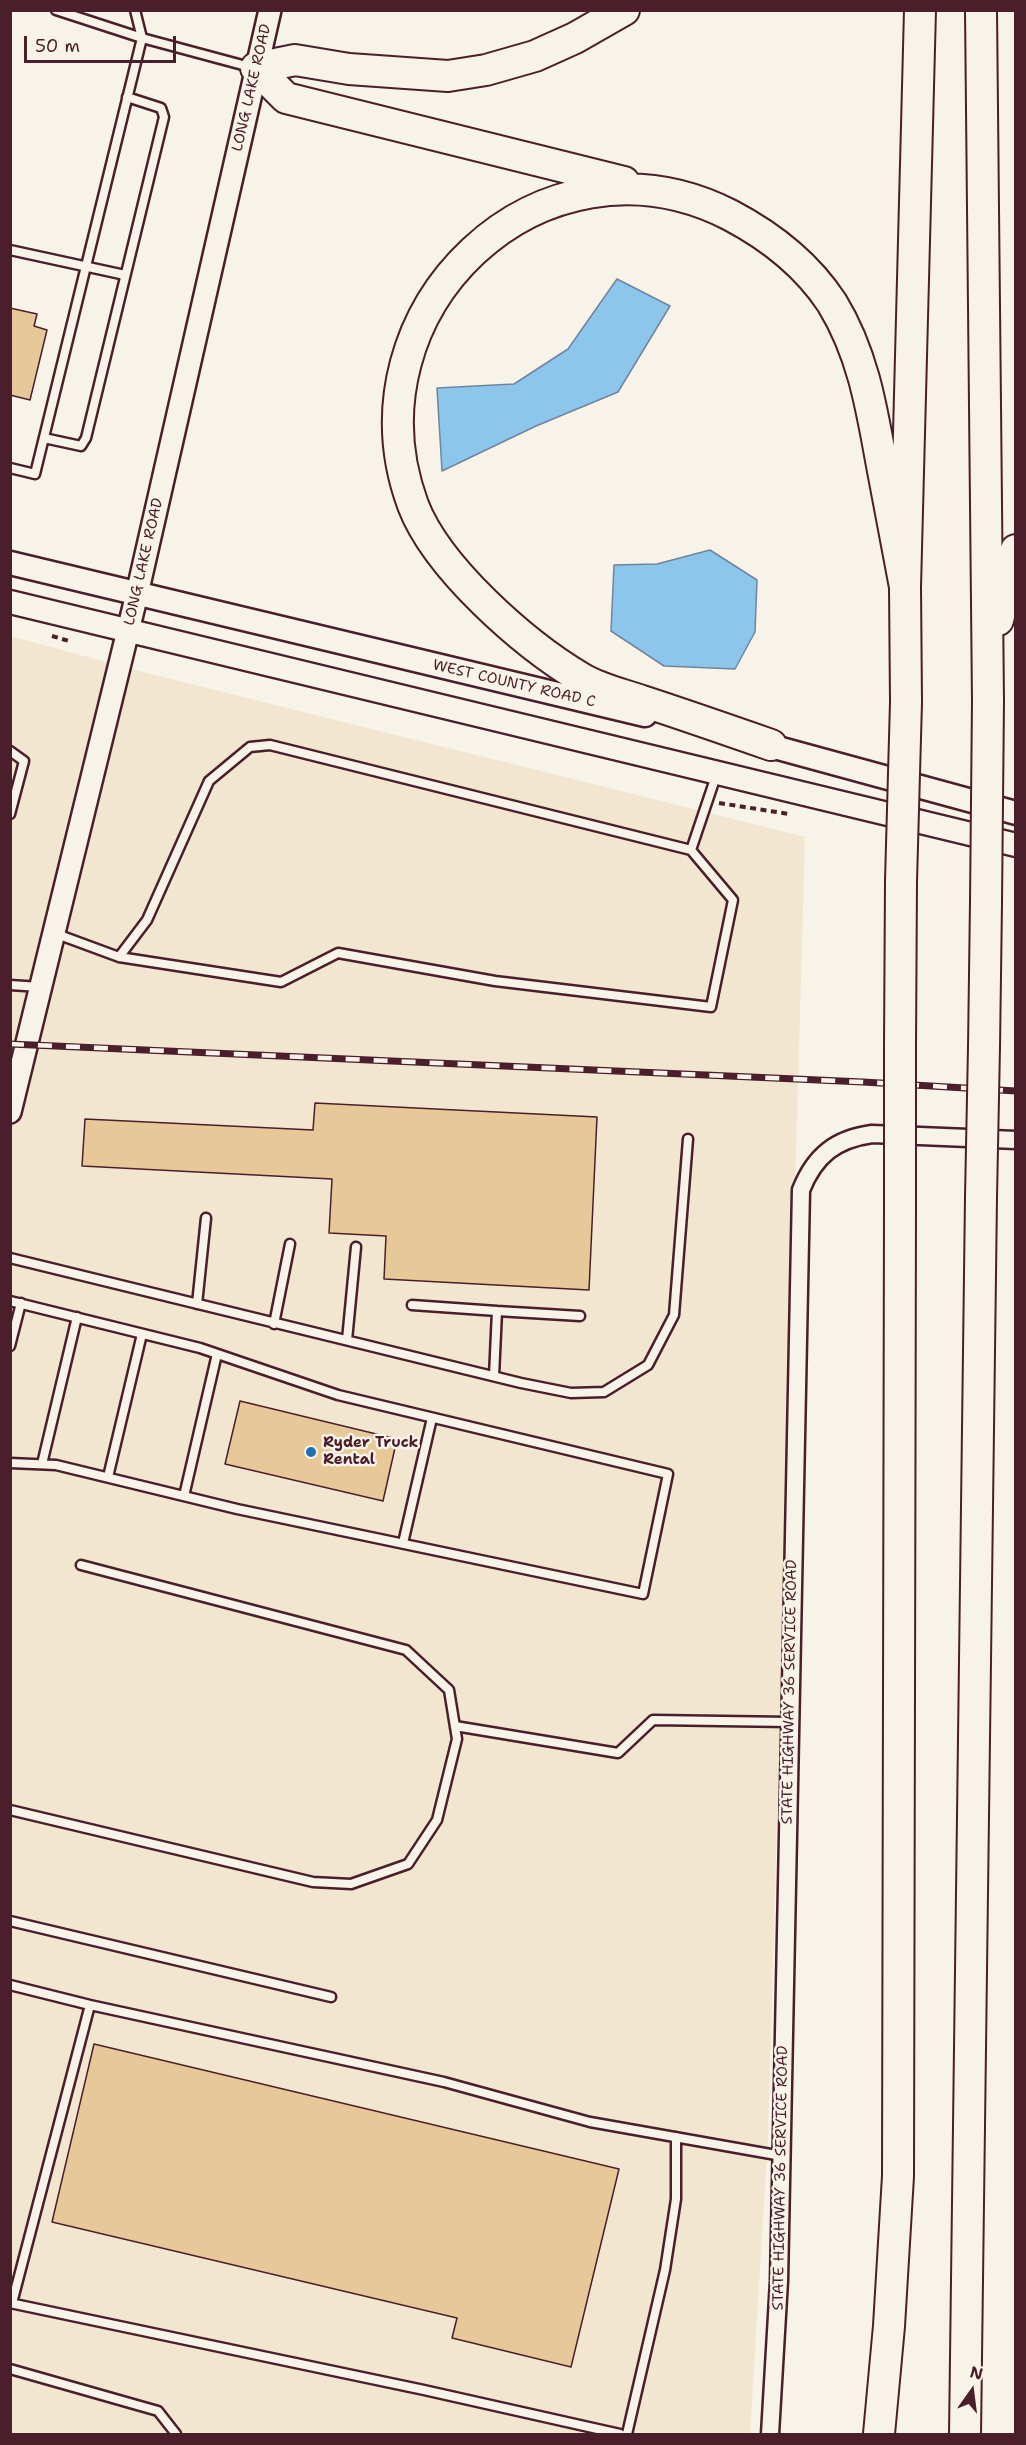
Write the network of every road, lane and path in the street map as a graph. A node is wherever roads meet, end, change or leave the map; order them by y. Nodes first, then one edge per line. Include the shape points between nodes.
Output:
1 (56, 10) edge
2 (135, 10) edge
3 (270, 10) edge
4 (624, 10) edge
5 (920, 10) edge
6 (981, 10) edge
7 (142, 38) junction
8 (256, 68) junction
9 (127, 97) junction
10 (674, 195) junction
11 (10, 250) edge
12 (86, 267) junction
13 (125, 275) junction
14 (44, 438) junction
15 (10, 468) edge
16 (1016, 550) edge
17 (10, 563) edge
18 (905, 587) junction
19 (137, 594) junction
20 (10, 602) edge
21 (128, 632) junction
22 (988, 687) junction
23 (771, 746) junction
24 (10, 752) edge
25 (717, 772) junction
26 (1016, 813) edge
27 (10, 814) edge
28 (1016, 845) edge
29 (691, 850) junction
30 (54, 933) junction
31 (119, 957) junction
32 (10, 985) edge
33 (41, 987) junction
34 (10, 1112) edge
35 (688, 1139) dead end
36 (1016, 1140) edge
37 (206, 1218) dead end
38 (291, 1244) dead end
39 (356, 1247) dead end
40 (10, 1258) edge
41 (10, 1300) edge
42 (21, 1303) junction
43 (197, 1304) junction
44 (412, 1305) dead end
45 (497, 1311) junction
46 (580, 1316) dead end
47 (76, 1317) junction
48 (274, 1324) junction
49 (142, 1334) junction
50 (347, 1340) junction
51 (10, 1346) edge
52 (217, 1354) junction
53 (494, 1376) junction
54 (432, 1418) junction
55 (10, 1463) edge
56 (42, 1464) junction
57 (108, 1478) junction
58 (184, 1496) junction
59 (403, 1543) junction
60 (81, 1565) dead end
61 (790, 1722) junction
62 (455, 1726) junction
63 (10, 1810) edge
64 (10, 1921) edge
65 (10, 1985) edge
66 (331, 1997) dead end
67 (90, 2005) junction
68 (676, 2137) junction
69 (782, 2156) junction
70 (11, 2303) edge
71 (10, 2369) edge
72 (966, 2432) edge
73 (178, 2434) edge
74 (620, 2434) edge
75 (627, 2434) edge
76 (770, 2434) edge
77 (879, 2434) edge

1 - 7 lane
2 - 7 lane
3 - 8 street, LONG LAKE ROAD
4 - 8 highway via 535,56 448,76 349,69 295,60
5 - 18 highway
6 - 22 highway
7 - 8 lane
7 - 9 lane
8 - 10 highway via 286,98
8 - 19 street, LONG LAKE ROAD
9 - 12 lane
9 - 13 lane via 156,105 164,112
10 - 18 highway via 716,208 752,226 781,247 830,300 862,364
10 - 23 highway via 634,190 560,200 502,227 451,271 430,301 404,364 398,405 403,474 428,536 468,585 544,653 585,681
11 - 12 lane
12 - 13 lane
12 - 14 lane
13 - 14 lane via 86,438 81,446
14 - 15 lane via 35,474
16 - 22 highway
17 - 19 main road, WEST COUNTY ROAD C
18 - 77 highway, bridge via 898,2176
19 - 21 street, LONG LAKE ROAD
19 - 23 main road, WEST COUNTY ROAD C
20 - 21 main road
21 - 25 main road
21 - 30 street, LONG LAKE ROAD
22 - 72 highway, bridge
23 - 26 main road, WEST COUNTY ROAD C
24 - 27 lane via 24,761
25 - 28 main road
25 - 29 lane
29 - 31 lane via 270,745 250,747 209,781 147,920
29 - 31 lane via 733,900 711,1007 495,981 338,952 281,982
30 - 31 lane
30 - 33 street, LONG LAKE ROAD
32 - 33 lane
33 - 34 street, LONG LAKE ROAD
35 - 53 lane via 674,1315 648,1365 604,1392 571,1393
36 - 61 street, STATE HIGHWAY 36 SERVICE ROAD via 872,1134 853,1137 828,1150 808,1172 801,1190
37 - 43 lane
38 - 48 lane
39 - 50 lane
40 - 43 lane
41 - 42 lane
42 - 47 lane
42 - 51 lane
43 - 48 lane
44 - 45 lane
45 - 46 lane
45 - 53 lane
47 - 49 lane
47 - 56 lane
48 - 50 lane
49 - 52 lane
49 - 57 lane
50 - 53 lane
52 - 54 lane via 338,1395
52 - 58 lane
54 - 59 lane
54 - 59 lane via 668,1474 643,1594
55 - 56 lane
56 - 57 lane
57 - 58 lane
58 - 59 lane
60 - 62 lane via 405,1650 449,1690
61 - 62 lane via 653,1720 618,1753
61 - 69 street, STATE HIGHWAY 36 SERVICE ROAD
62 - 63 lane via 457,1739 437,1820 408,1864 351,1884 313,1882
64 - 66 lane
65 - 67 lane
67 - 68 lane via 444,2082 590,2122
67 - 70 lane
68 - 69 lane
68 - 75 lane via 676,2199 665,2270
69 - 76 street, STATE HIGHWAY 36 SERVICE ROAD
70 - 74 lane
71 - 73 lane via 158,2411

